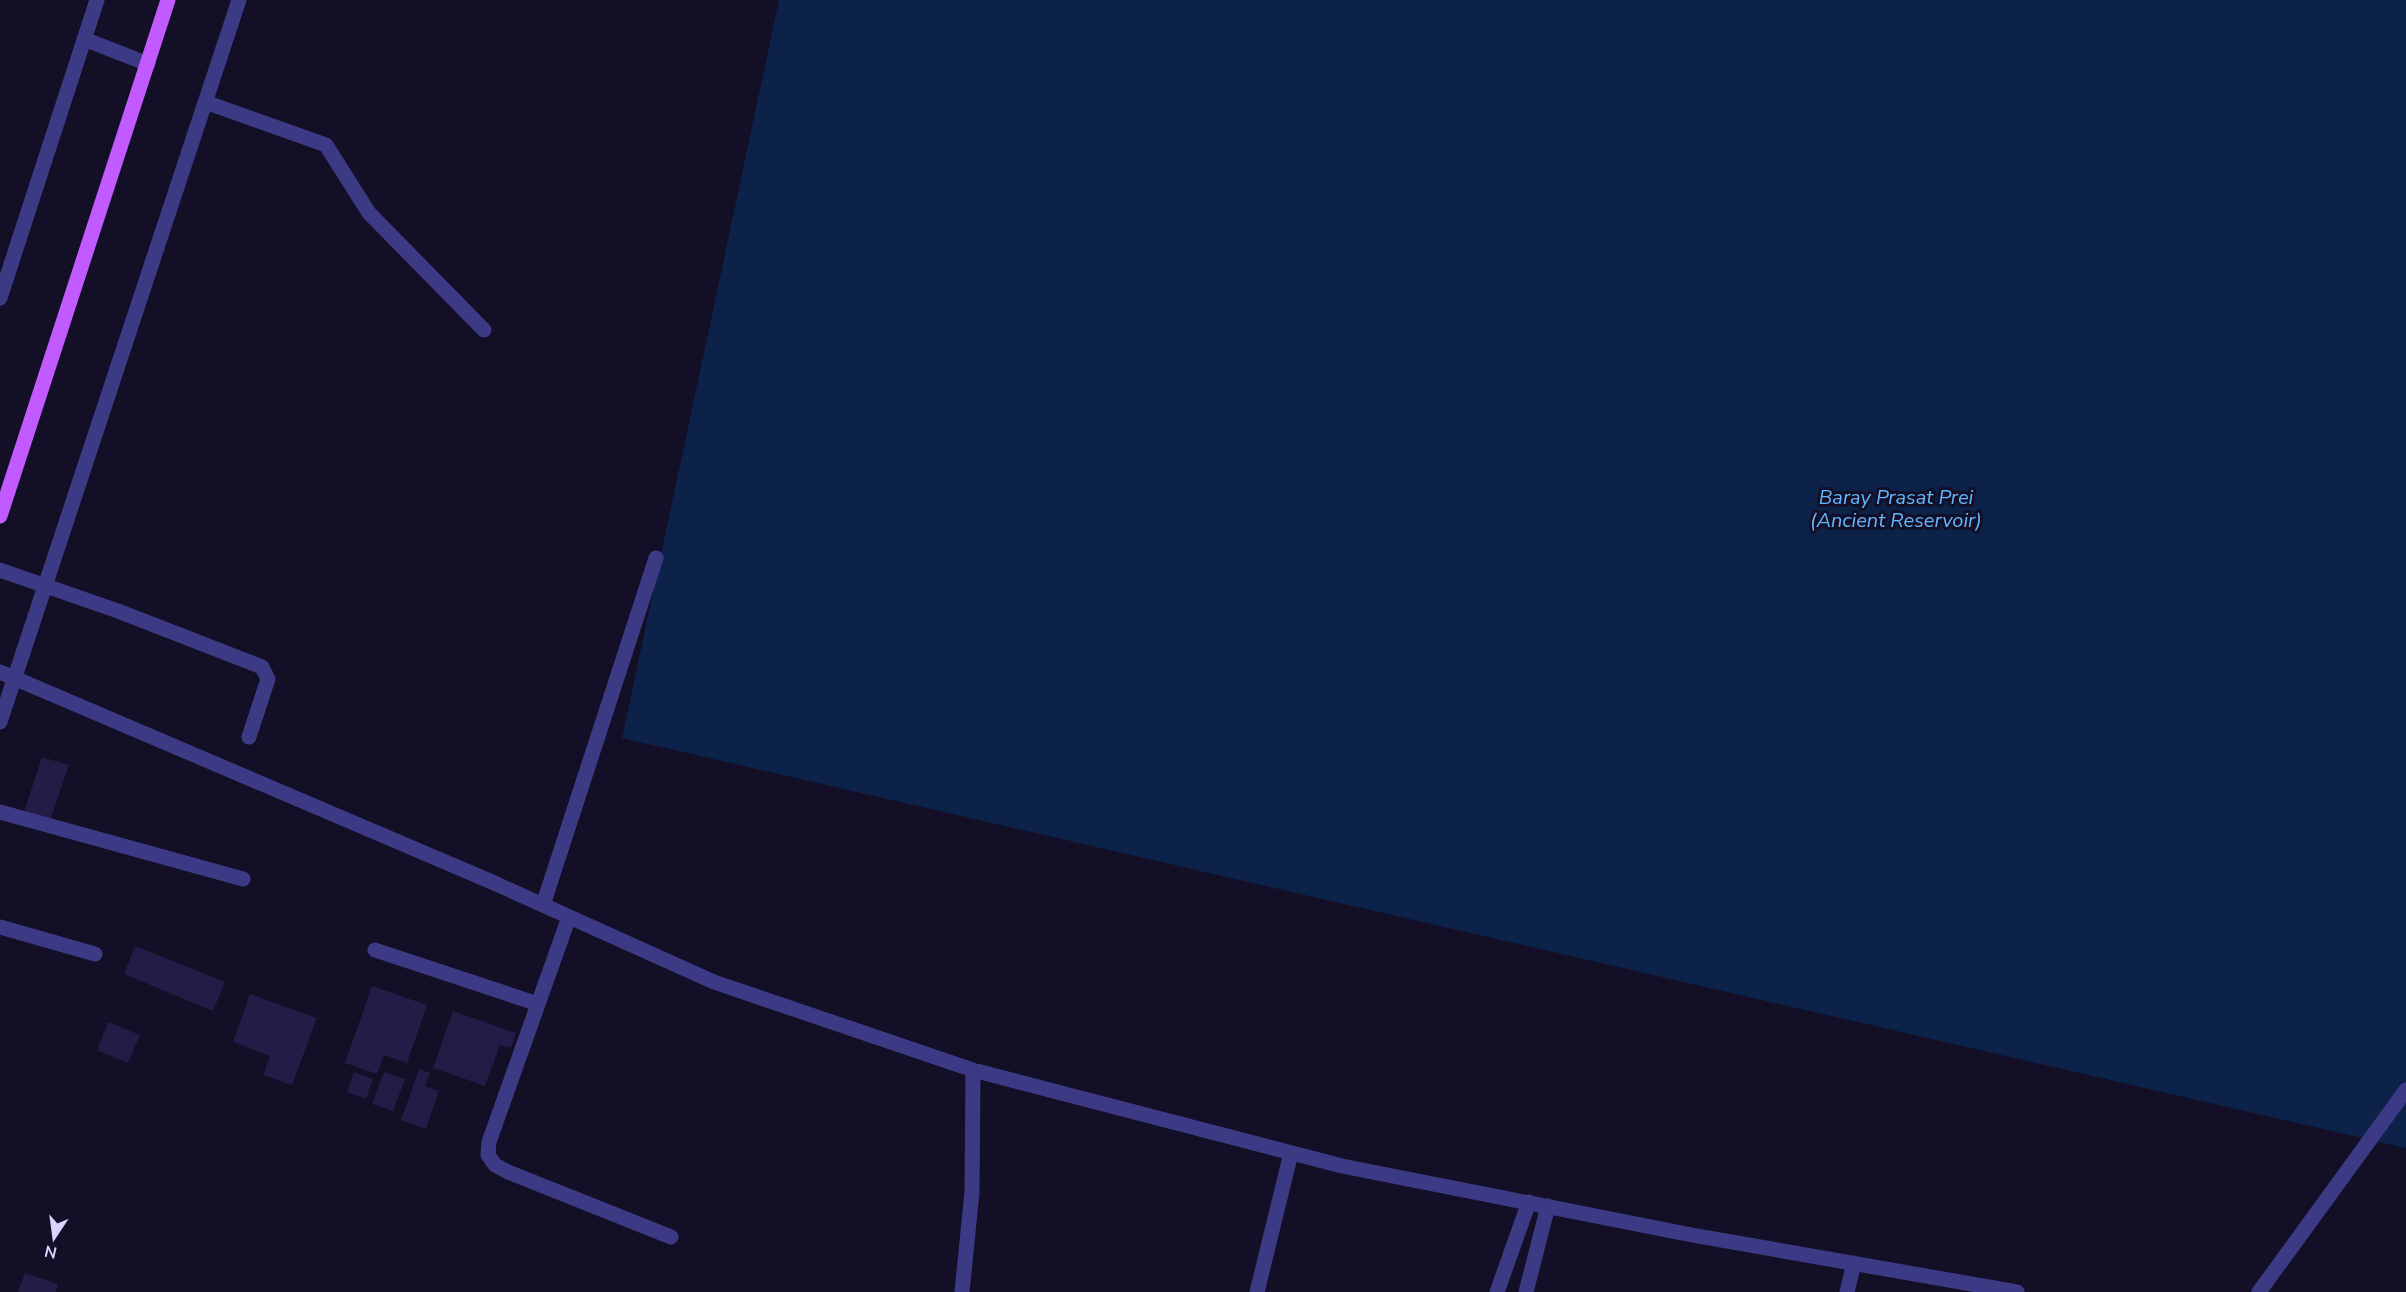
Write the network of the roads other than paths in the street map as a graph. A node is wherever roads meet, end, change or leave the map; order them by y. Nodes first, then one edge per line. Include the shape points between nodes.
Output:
1 (97, 0) edge
2 (168, 0) edge
3 (239, 0) edge
4 (84, 39) junction
5 (148, 64) junction
6 (205, 102) junction
7 (0, 298) edge
8 (484, 330) dead end
9 (0, 516) edge
10 (656, 558) dead end
11 (0, 570) edge
12 (45, 586) junction
13 (0, 672) edge
14 (15, 677) junction
15 (0, 722) edge
16 (249, 737) dead end
17 (0, 812) edge
18 (243, 879) dead end
19 (543, 905) junction
20 (569, 917) junction
21 (0, 927) edge
22 (375, 950) dead end
23 (95, 954) dead end
24 (538, 1004) junction
25 (973, 1070) junction
26 (2406, 1090) edge
27 (1291, 1153) junction
28 (1529, 1203) junction
29 (1548, 1206) junction
30 (671, 1237) dead end
31 (1854, 1263) junction
32 (962, 1292) edge
33 (1257, 1292) edge
34 (1497, 1292) edge
35 (1526, 1292) edge
36 (1847, 1292) edge
37 (2017, 1292) edge
38 (2259, 1292) edge

1 - 4 street
2 - 5 main road
3 - 6 street
4 - 5 street
4 - 7 street
5 - 9 main road
6 - 8 street via 326,145 369,213
6 - 12 street
10 - 19 street
11 - 12 street
12 - 14 street
12 - 16 street via 262,667 268,679
13 - 14 street
14 - 15 street
14 - 19 street
17 - 18 street
19 - 20 street
20 - 24 street
20 - 25 street via 714,982
21 - 23 street
22 - 24 street
24 - 30 street via 489,1142 488,1155 495,1165 508,1172
25 - 27 street
25 - 32 street via 972,1192
26 - 38 street
27 - 28 street
27 - 33 street
28 - 29 street
28 - 34 street
29 - 31 street
29 - 35 street
31 - 36 street
31 - 37 street

